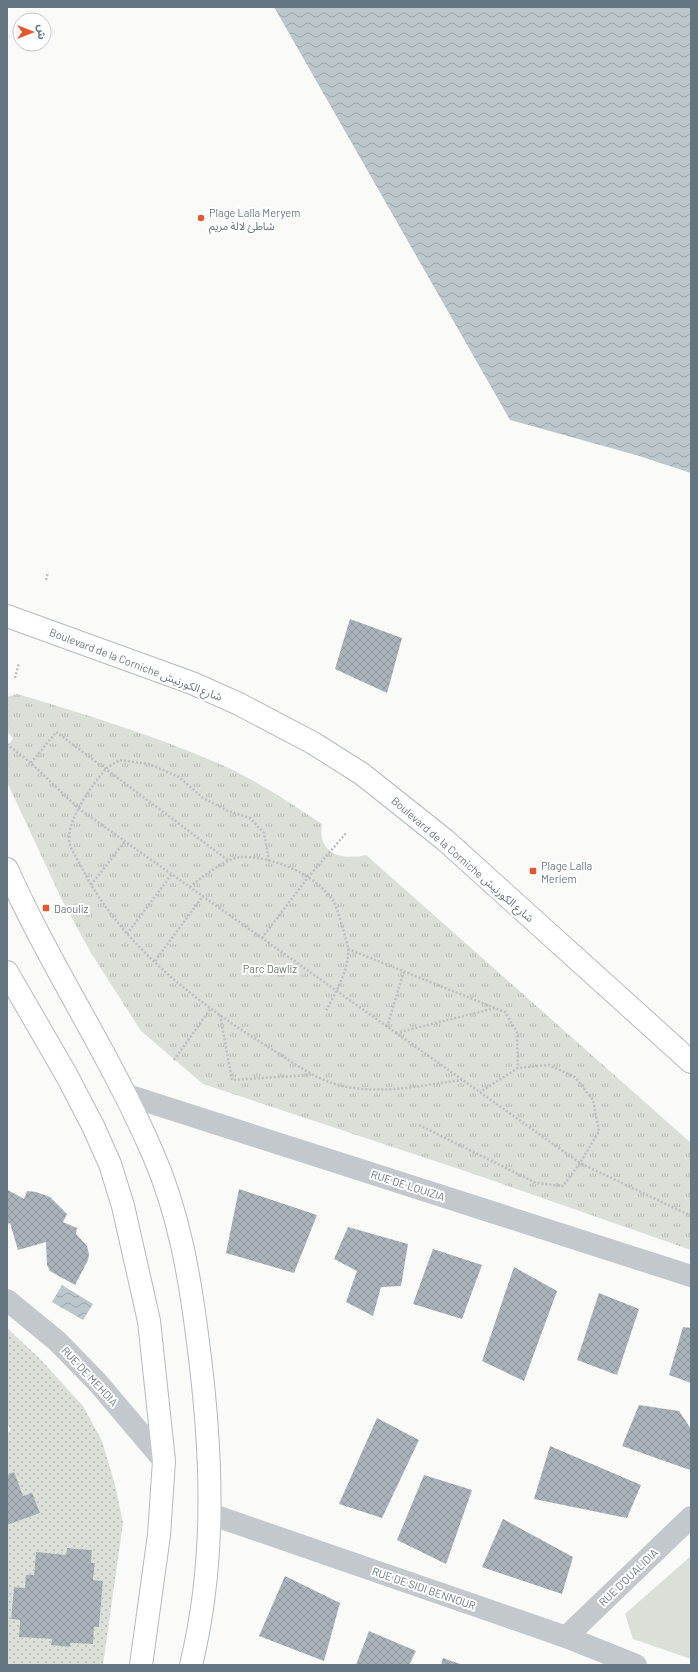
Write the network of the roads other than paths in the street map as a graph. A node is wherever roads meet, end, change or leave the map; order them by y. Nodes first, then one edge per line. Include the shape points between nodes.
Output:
1 (11, 620) edge
2 (7, 868) edge
3 (7, 972) edge
4 (691, 1062) edge
5 (124, 1094) junction
6 (691, 1276) edge
7 (7, 1300) edge
8 (164, 1461) junction
9 (210, 1514) junction
10 (691, 1517) edge
11 (566, 1637) junction
12 (141, 1665) edge
13 (191, 1665) edge
14 (636, 1665) edge

1 - 4 main road, Boulevard de la Corniche شارع الكورنيش via 192,683 288,730 362,774 445,840
2 - 5 main road via 45,947
3 - 8 main road via 67,1076 110,1164 123,1206 149,1321
5 - 6 street, RUE DE LOUIZIA
5 - 9 main road via 164,1180 188,1271 205,1397
7 - 8 street, RUE DE MEHDIA via 56,1341 98,1383
8 - 12 main road via 159,1535
9 - 11 street, RUE DE SIDI BENNOUR
9 - 13 main road via 205,1583
10 - 11 street, RUE D'OUALIDIA
11 - 14 street, RUE DE SIDI BENNOUR

